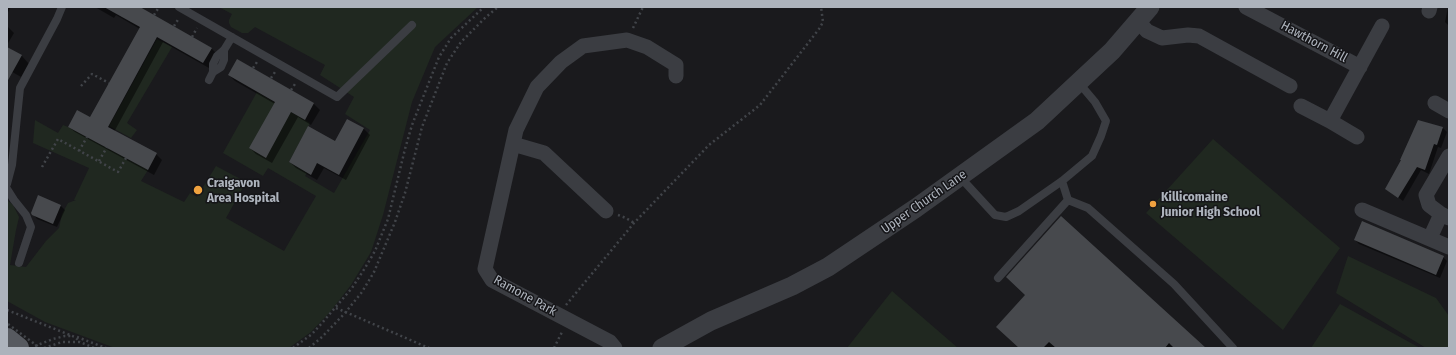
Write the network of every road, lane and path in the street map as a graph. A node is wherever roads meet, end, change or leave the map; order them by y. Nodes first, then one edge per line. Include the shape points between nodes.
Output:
1 (62, 7) edge
2 (159, 7) edge
3 (179, 7) edge
4 (484, 7) edge
5 (498, 7) edge
6 (643, 7) edge
7 (821, 7) edge
8 (1246, 7) edge
9 (1144, 14) edge
10 (154, 15) dead end
11 (412, 25) dead end
12 (1382, 26) dead end
13 (232, 37) junction
14 (627, 40) junction
15 (1360, 67) junction
16 (676, 76) dead end
17 (209, 80) dead end
18 (108, 83) dead end
19 (1079, 83) junction
20 (81, 86) dead end
21 (1290, 86) dead end
22 (1435, 103) dead end
23 (1301, 106) dead end
24 (1449, 111) edge
25 (1330, 121) junction
26 (87, 137) dead end
27 (1357, 138) dead end
28 (513, 144) junction
29 (107, 147) dead end
30 (79, 151) junction
31 (1449, 156) edge
32 (126, 158) dead end
33 (99, 161) junction
34 (42, 167) dead end
35 (960, 177) junction
36 (1062, 181) junction
37 (7, 184) edge
38 (7, 189) edge
39 (1068, 200) junction
40 (1362, 210) dead end
41 (606, 211) dead end
42 (1445, 216) edge
43 (1430, 238) junction
44 (1449, 247) edge
45 (19, 263) dead end
46 (998, 278) dead end
47 (336, 308) junction
48 (7, 310) edge
49 (345, 313) junction
50 (559, 314) junction
51 (7, 332) edge
52 (75, 337) junction
53 (80, 342) junction
54 (18, 348) edge
55 (31, 348) edge
56 (40, 348) edge
57 (44, 348) edge
58 (94, 348) edge
59 (106, 348) edge
60 (293, 348) edge
61 (309, 348) edge
62 (429, 348) edge
63 (615, 348) edge
64 (662, 348) edge
65 (1233, 348) edge

1 - 37 lane via 20,88 12,165
2 - 10 path
3 - 13 lane
4 - 47 path via 451,38 439,57 412,125 388,219 375,251
5 - 49 path via 461,42 448,63 422,127 405,193 383,252 362,292
6 - 14 path
7 - 50 path via 823,22 819,29 760,105 709,145 634,223
8 - 15 street, Hawthorn Hill
9 - 19 street, Upper Church Lane via 1112,52
9 - 21 street via 1147,31 1162,38 1199,36 1243,65
11 - 13 lane via 337,97
12 - 15 street, Hawthorn Hill
13 - 17 lane via 224,50 224,60
14 - 16 street, Ramone Park via 647,47 676,65
14 - 28 street, Ramone Park via 583,46 561,62 537,87 516,130
15 - 25 street, Hawthorn Hill
18 - 20 path via 92,74
19 - 35 street, Upper Church Lane via 1037,121
19 - 36 lane via 1095,102 1106,121 1092,156
22 - 24 street
23 - 25 street
25 - 27 street
26 - 30 path
28 - 41 street via 544,153
28 - 50 street, Ramone Park via 484,269 492,280
29 - 33 path
30 - 33 path
30 - 34 path via 58,139
31 - 42 street via 1426,195 1429,205
32 - 33 path via 118,172
35 - 36 lane via 995,215 1006,217
35 - 64 street, Upper Church Lane via 828,267 711,321
36 - 39 lane
38 - 45 lane via 31,226
39 - 46 lane
39 - 65 lane via 1088,208 1174,284
40 - 43 street
42 - 43 street
43 - 44 street
47 - 49 path
47 - 60 path via 312,334
48 - 52 path
49 - 61 path
49 - 62 path
50 - 63 street, Ramone Park via 610,342
51 - 54 main road
51 - 56 path, bridge
52 - 53 path
52 - 55 path via 64,336
52 - 59 path
53 - 57 path via 62,342
53 - 58 path

